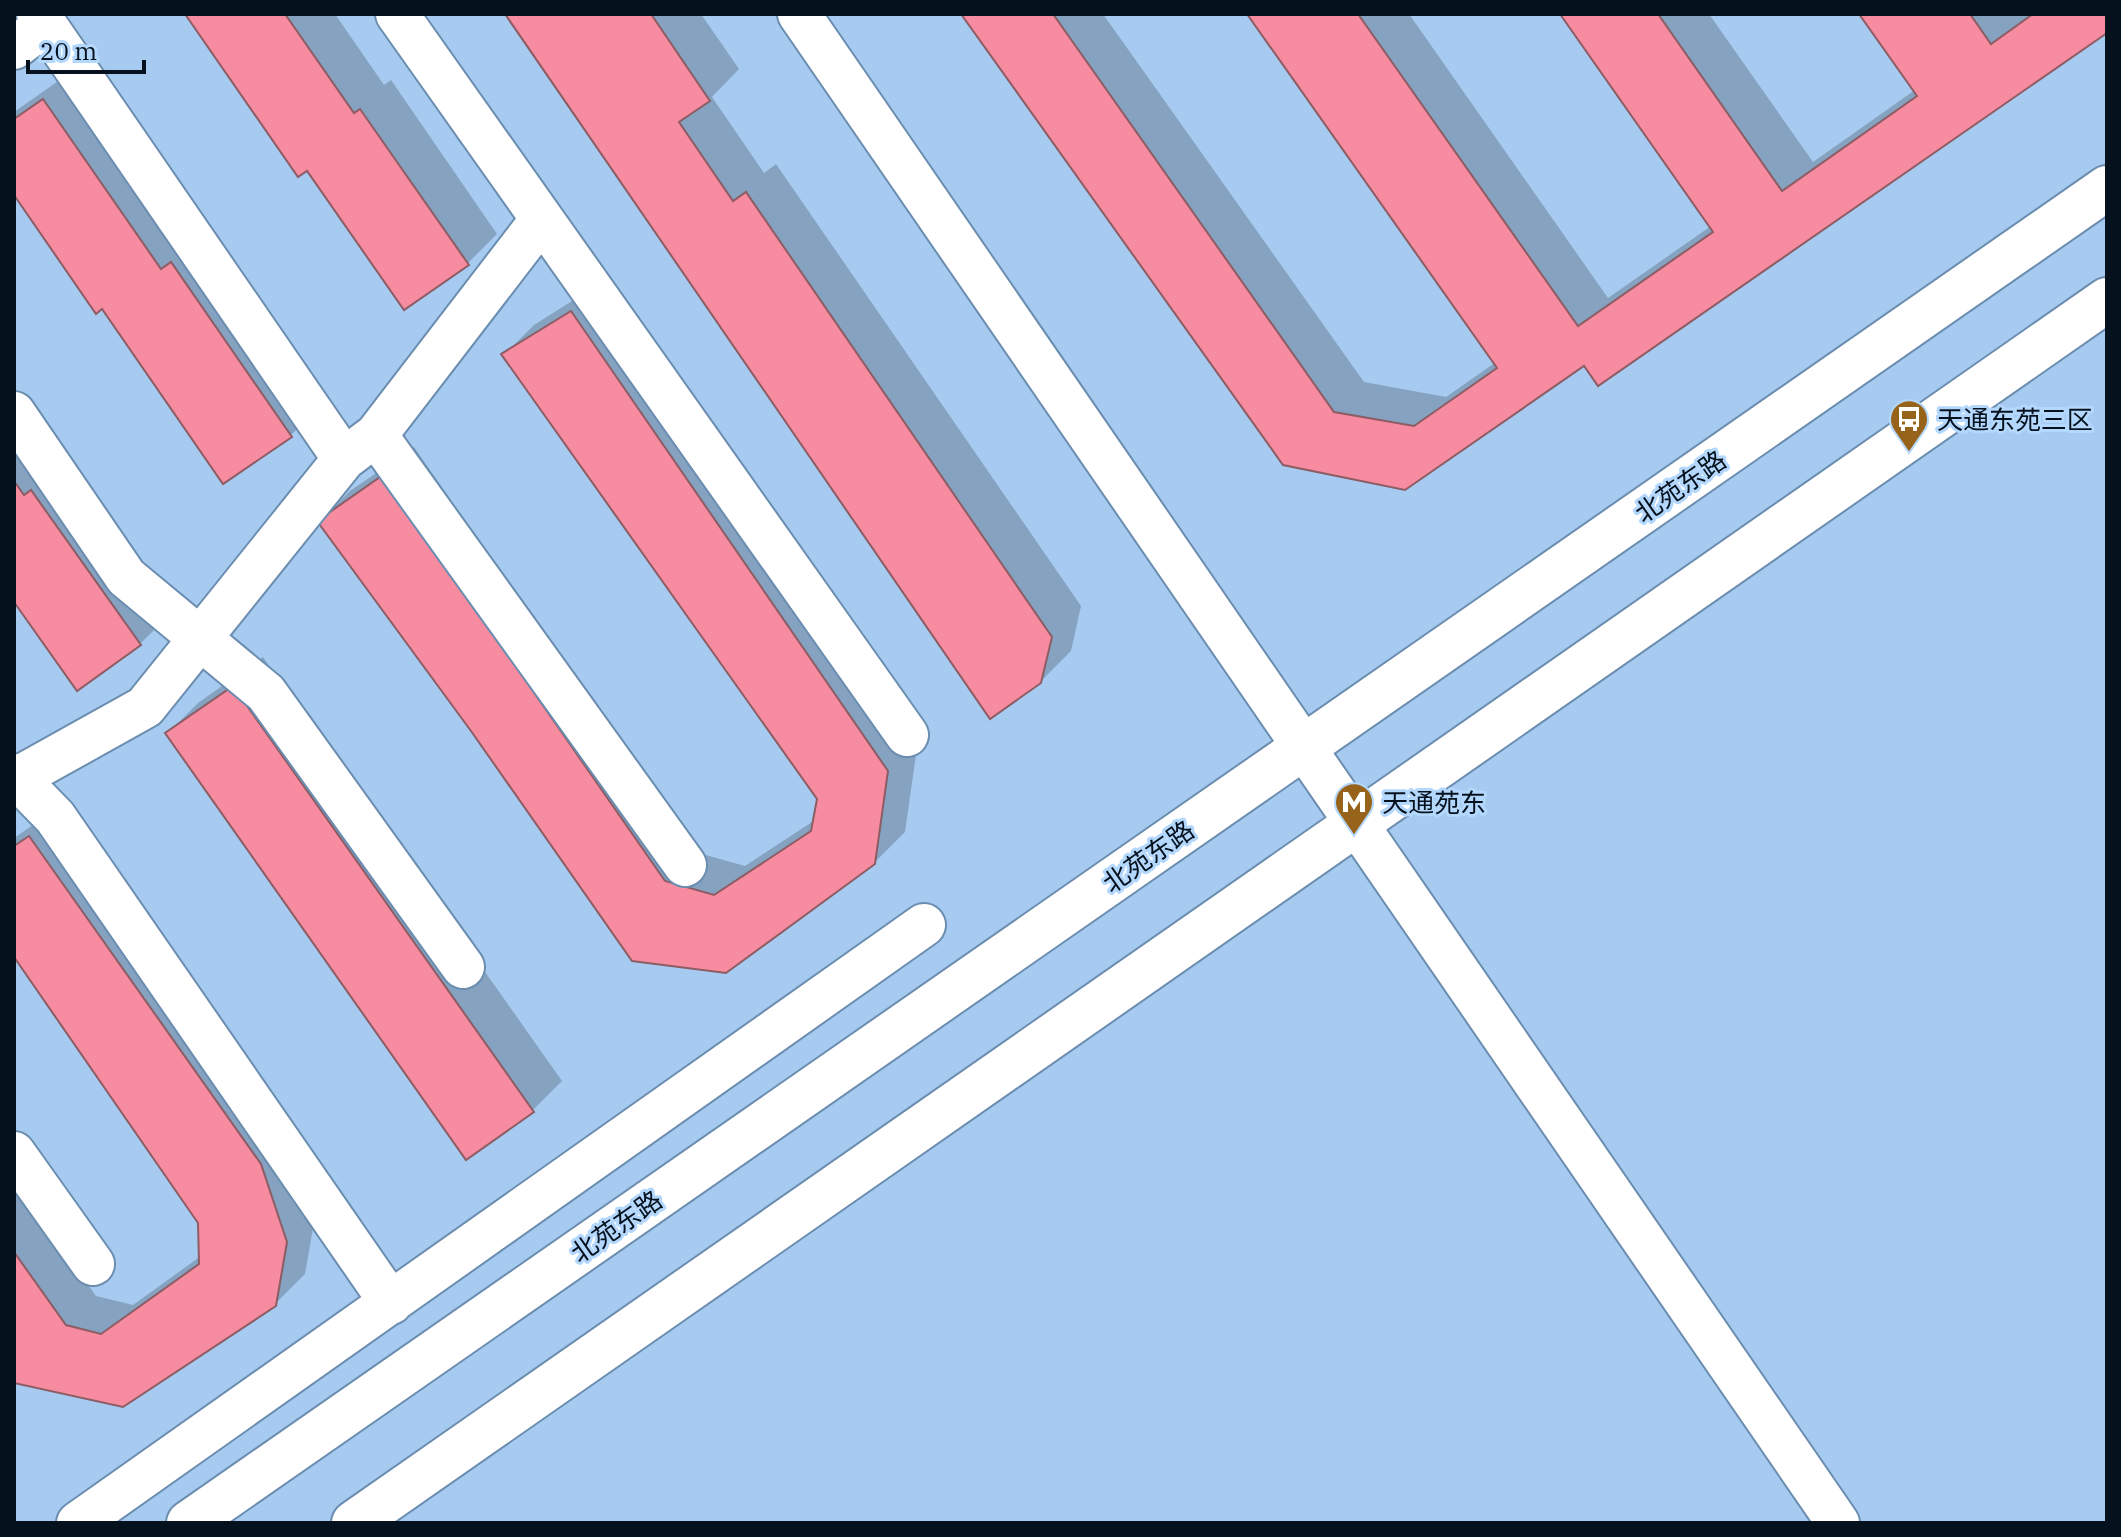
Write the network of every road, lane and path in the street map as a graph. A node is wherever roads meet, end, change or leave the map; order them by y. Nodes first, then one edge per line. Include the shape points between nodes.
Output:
1 (397, 14) edge
2 (799, 14) edge
3 (32, 29) edge
4 (2107, 188) edge
5 (542, 219) junction
6 (2107, 300) edge
7 (14, 413) edge
8 (360, 447) junction
9 (201, 638) junction
10 (907, 735) dead end
11 (1304, 747) junction
12 (16, 777) edge
13 (1356, 824) junction
14 (685, 865) dead end
15 (924, 925) dead end
16 (463, 967) dead end
17 (14, 1153) edge
18 (93, 1264) dead end
19 (391, 1303) junction
20 (78, 1523) edge
21 (189, 1523) edge
22 (354, 1523) edge
23 (1838, 1523) edge

1 - 5 street
2 - 11 street
3 - 8 street
4 - 11 main road, 北苑东路
5 - 8 street
5 - 10 street
6 - 13 main road
7 - 9 street via 126,577
8 - 9 street
8 - 14 street
9 - 12 street via 145,707
9 - 16 street via 266,693
11 - 13 street
11 - 21 main road, 北苑东路
12 - 19 street via 55,817
13 - 22 main road
13 - 23 street
15 - 19 street
17 - 18 street
19 - 20 street

